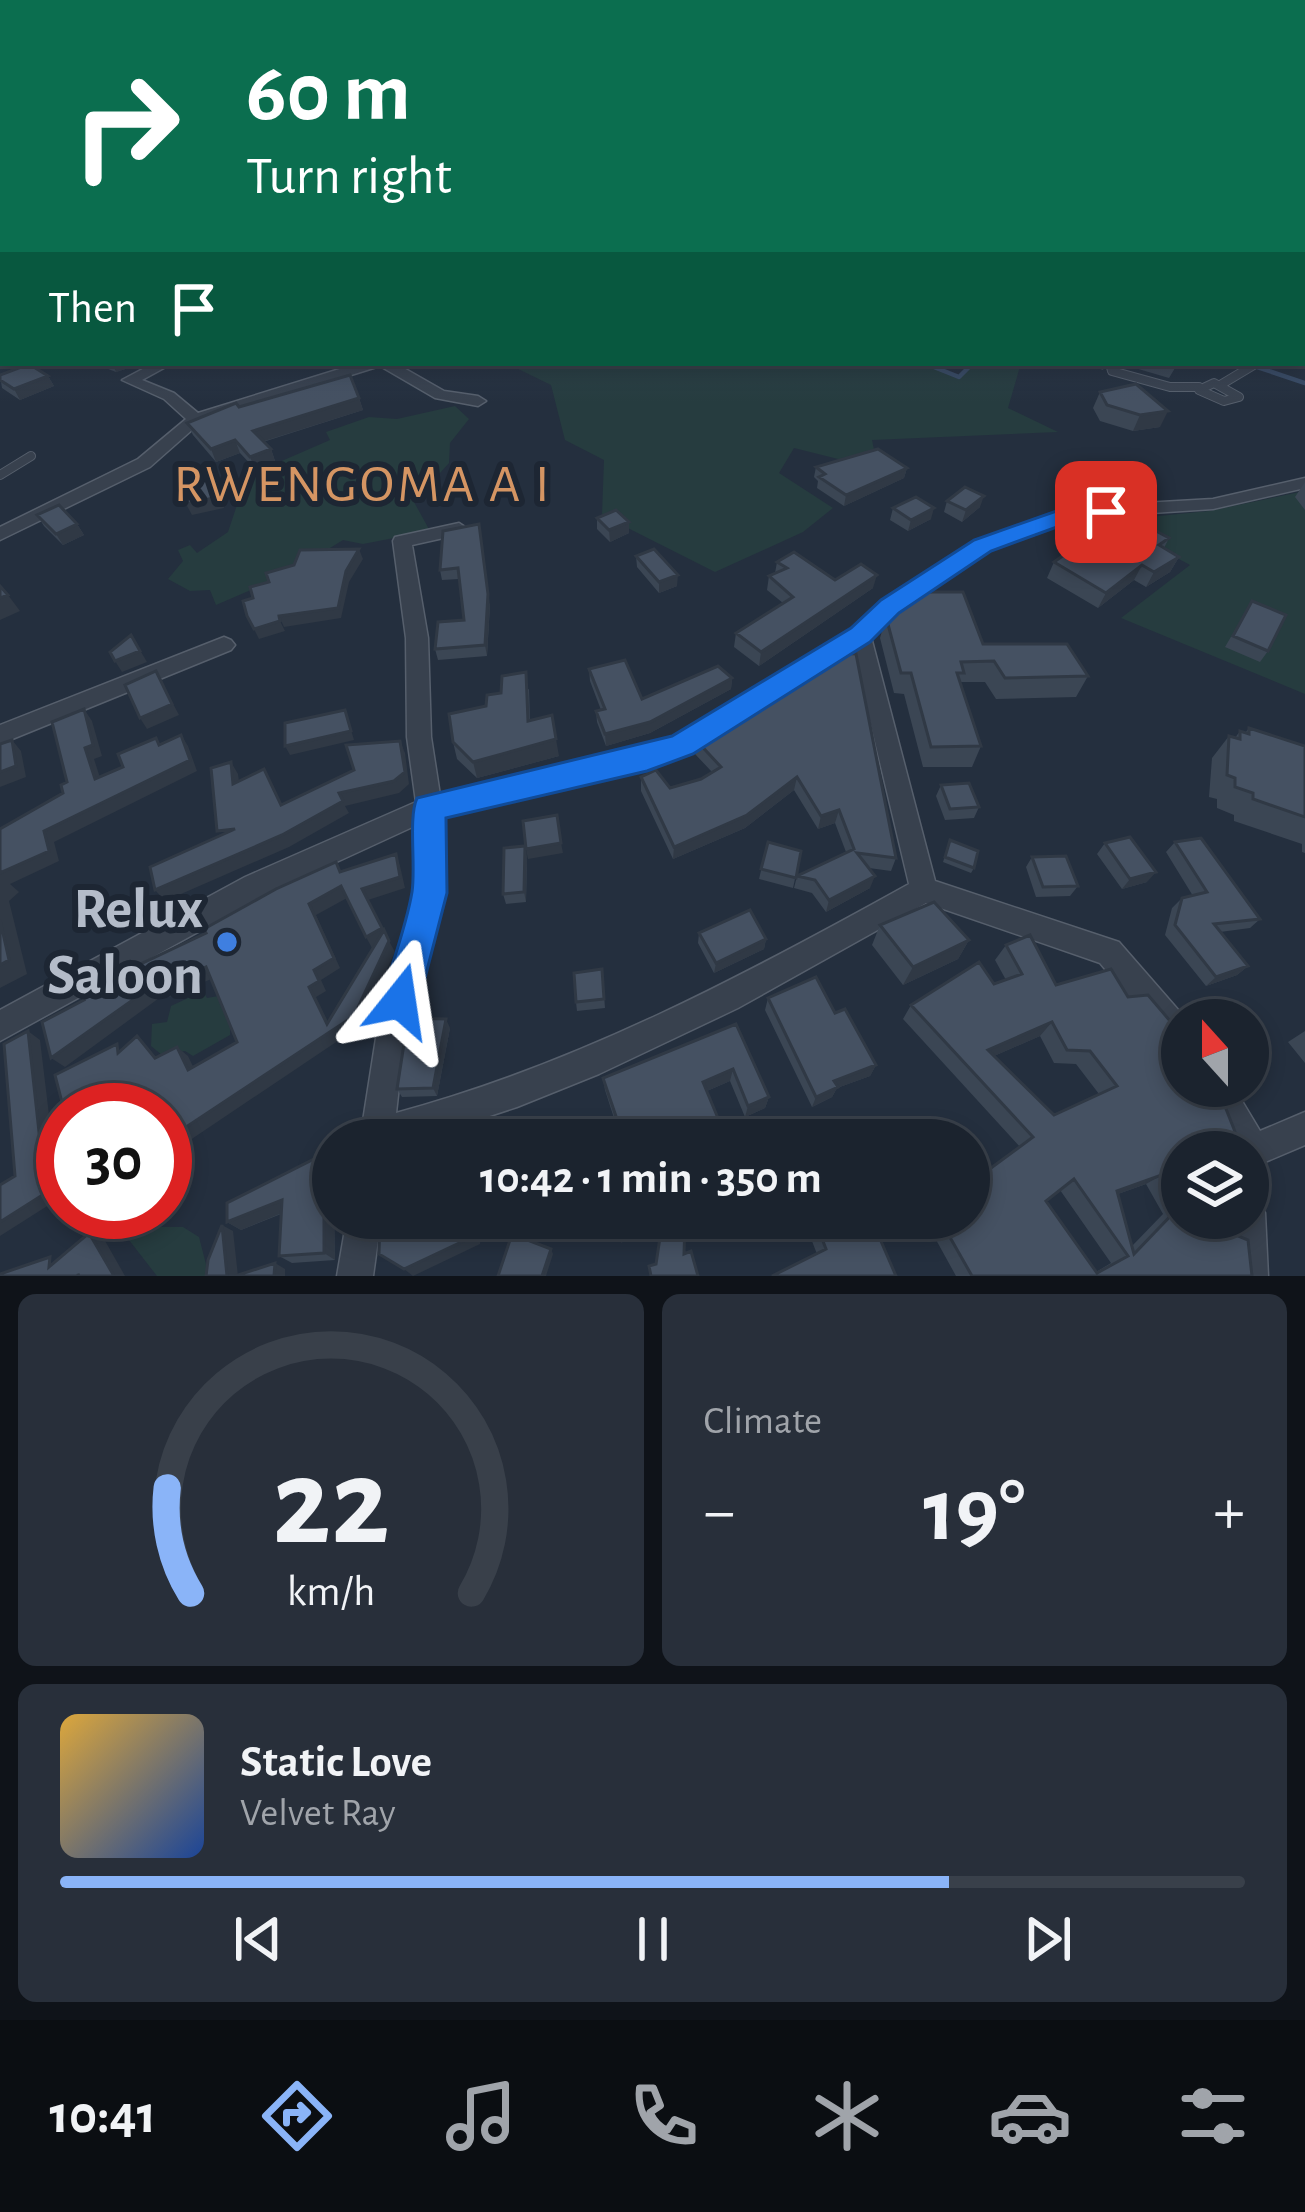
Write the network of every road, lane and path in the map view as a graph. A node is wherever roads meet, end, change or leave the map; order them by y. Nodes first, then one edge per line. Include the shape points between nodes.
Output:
1 (159, 366) edge
2 (364, 366) edge
3 (391, 366) edge
4 (1111, 366) edge
5 (1251, 366) edge
6 (1222, 384) junction
7 (1199, 387) junction
8 (478, 401) dead end
9 (1224, 401) junction
10 (1235, 415) dead end
11 (195, 419) junction
12 (32, 455) dead end
13 (0, 475) edge
14 (1305, 483) edge
15 (459, 529) edge
16 (0, 534) edge
17 (860, 635) junction
18 (224, 645) dead end
19 (0, 735) edge
20 (428, 808) junction
21 (924, 890) junction
22 (1161, 1013) edge
23 (0, 1027) edge
24 (379, 1119) edge
25 (429, 1119) edge
26 (1305, 1128) edge
27 (1269, 1148) edge
28 (361, 1239) edge
29 (1249, 1239) edge
30 (355, 1276) edge
31 (1250, 1276) edge

1 - 11 street via 129,380 170,396
2 - 11 street
3 - 8 street via 440,395
4 - 7 lane via 1170,387
5 - 6 lane
6 - 7 lane
6 - 9 lane via 1239,394
7 - 9 lane
9 - 10 lane
11 - 16 street via 144,463
12 - 13 lane
14 - 17 street via 1213,504 1043,522 953,563
15 - 20 street via 402,541
17 - 20 street via 662,754
17 - 21 street
18 - 19 street
20 - 23 street via 254,886
20 - 24 street via 429,893
21 - 22 street via 1109,952
21 - 25 street via 730,998
26 - 27 street
28 - 30 street
29 - 31 street

